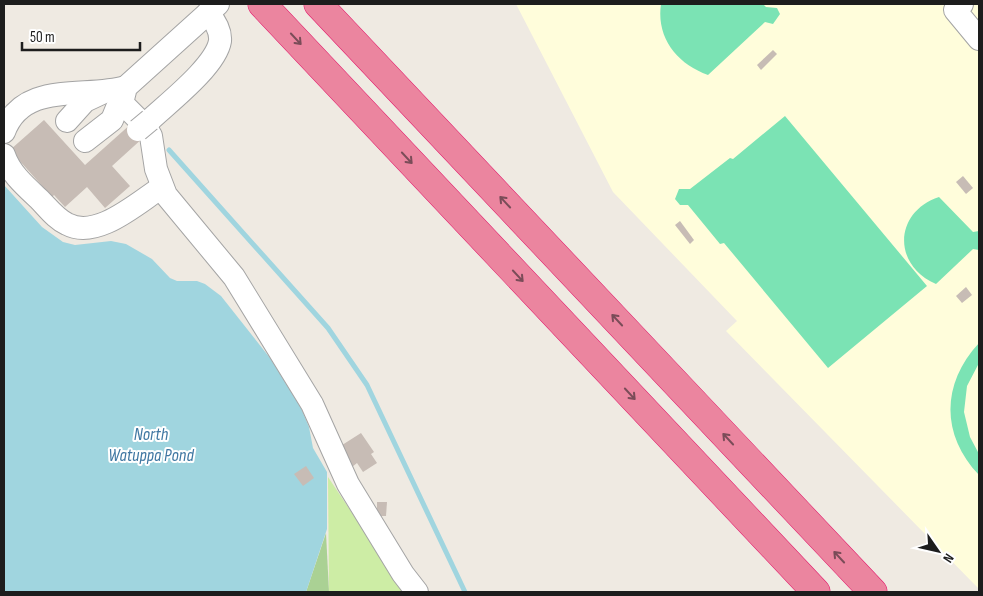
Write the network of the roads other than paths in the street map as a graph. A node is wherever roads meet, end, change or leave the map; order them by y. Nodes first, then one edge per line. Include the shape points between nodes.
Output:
1 (262, 4) edge
2 (318, 4) edge
3 (962, 4) edge
4 (213, 8) edge
5 (979, 39) edge
6 (123, 90) junction
7 (68, 120) dead end
8 (144, 125) dead end
9 (4, 132) edge
10 (85, 141) dead end
11 (4, 155) edge
12 (162, 187) junction
13 (417, 592) edge
14 (816, 592) edge
15 (873, 592) edge

1 -> 14 highway
15 -> 2 highway
3 - 5 street via 955,10
4 - 6 street
4 - 8 street via 220,40 218,49 203,68
6 - 7 street via 85,101
6 - 9 street via 39,98 14,114
6 - 10 street via 112,120
6 - 12 street via 124,106 150,136
11 - 12 street via 16,176 51,211 68,225 81,229 100,226
12 - 13 street via 234,278 312,404 348,484

